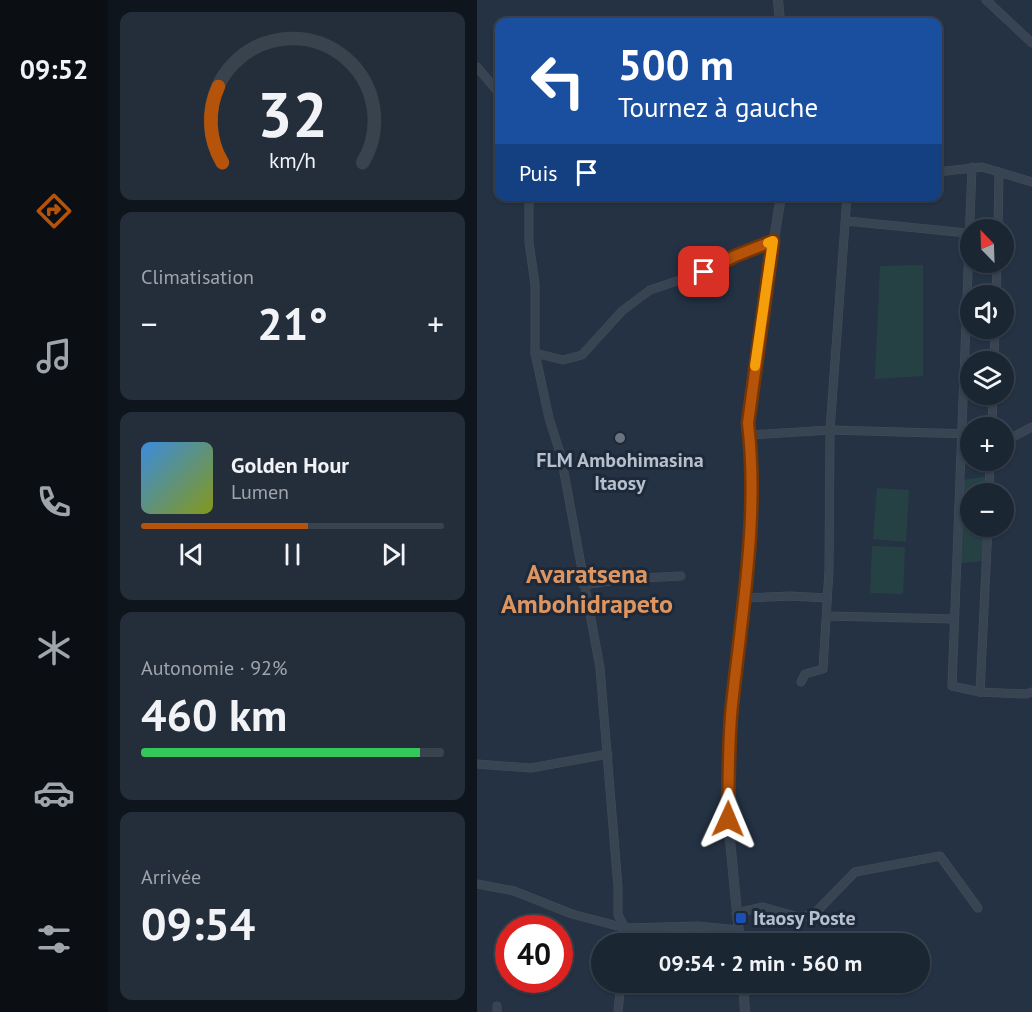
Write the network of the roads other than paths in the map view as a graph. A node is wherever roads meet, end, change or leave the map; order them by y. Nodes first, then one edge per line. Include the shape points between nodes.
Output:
1 (778, 0) edge
2 (986, 0) edge
3 (780, 18) edge
4 (1032, 43) edge
5 (477, 67) edge
6 (495, 88) edge
7 (972, 167) junction
8 (942, 171) edge
9 (999, 172) junction
10 (1032, 182) edge
11 (529, 201) edge
12 (780, 201) edge
13 (847, 201) edge
14 (968, 219) edge
15 (998, 219) edge
16 (847, 221) junction
17 (960, 232) edge
18 (773, 241) junction
19 (967, 273) edge
20 (535, 353) junction
21 (967, 417) edge
22 (1032, 427) edge
23 (830, 430) junction
24 (750, 435) junction
25 (960, 435) edge
26 (1014, 436) edge
27 (964, 471) edge
28 (988, 537) edge
29 (681, 576) dead end
30 (583, 585) junction
31 (746, 598) junction
32 (827, 598) junction
33 (827, 616) junction
34 (954, 620) junction
35 (801, 682) dead end
36 (981, 692) junction
37 (1032, 692) edge
38 (608, 754) junction
39 (477, 764) edge
40 (477, 884) edge
41 (978, 908) dead end
42 (736, 913) junction
43 (625, 928) junction
44 (738, 930) junction
45 (625, 933) edge
46 (738, 933) edge
47 (620, 993) edge
48 (744, 993) edge
49 (618, 1012) edge
50 (745, 1012) edge

1 - 3 street
2 - 4 street
5 - 6 street
7 - 8 street
7 - 9 street
7 - 14 street
9 - 10 street
9 - 15 street
11 - 20 street
12 - 18 street
13 - 16 street
16 - 17 street
16 - 23 street
18 - 20 street via 704,272 650,290 622,311 582,355 563,360
18 - 24 street via 748,423
19 - 21 street
20 - 30 street via 561,456
22 - 26 street
23 - 24 street
23 - 25 street
23 - 32 street
24 - 31 street
27 - 34 street
28 - 36 street
29 - 30 street
30 - 38 street via 600,668
31 - 32 street
31 - 42 street via 729,749 728,819
32 - 33 street
33 - 34 street
33 - 35 street via 823,669 804,674
34 - 36 street via 952,686
36 - 37 street
38 - 39 street via 531,768
38 - 43 street via 618,915
40 - 43 street via 514,891 572,914
41 - 42 street via 940,856 855,872 816,912 802,918 763,907
42 - 44 street
43 - 44 street via 698,926
43 - 45 street
44 - 46 street
47 - 49 street
48 - 50 street

